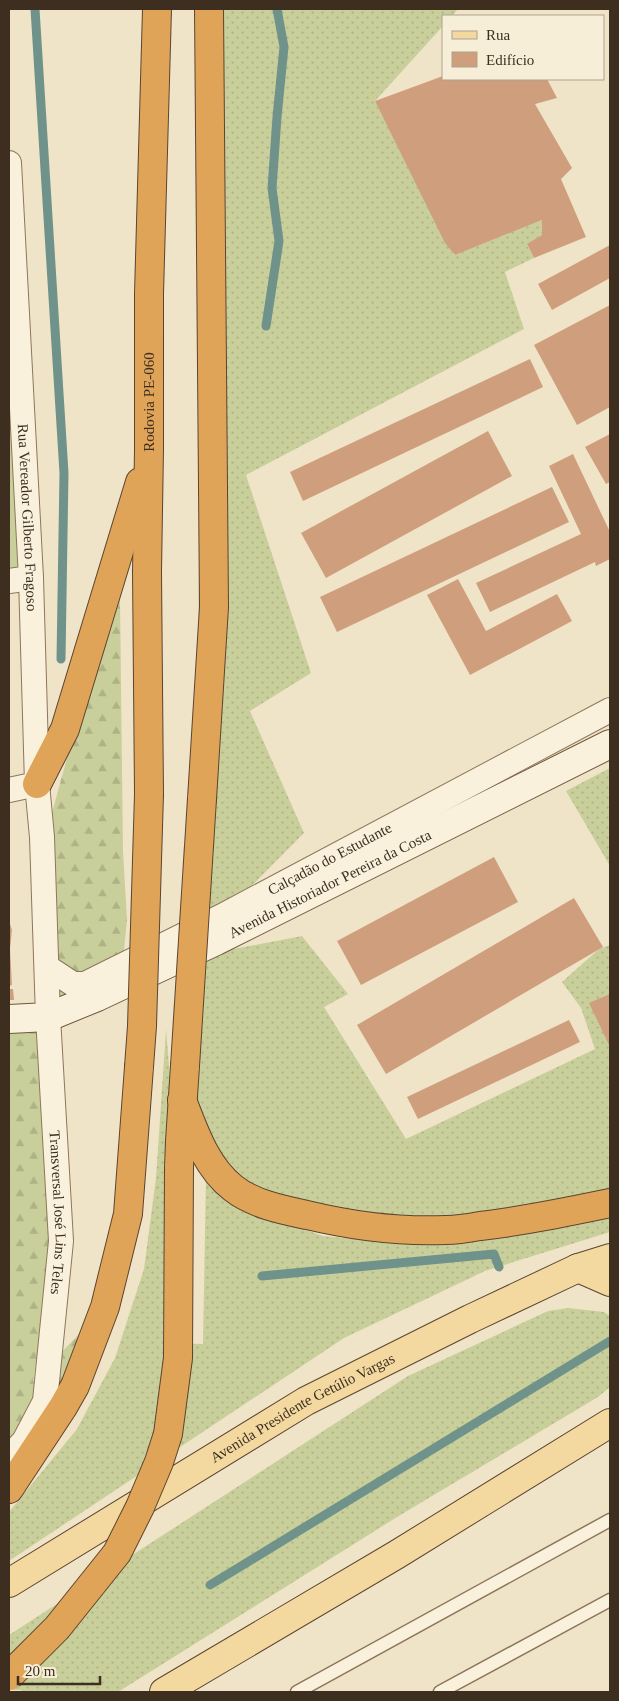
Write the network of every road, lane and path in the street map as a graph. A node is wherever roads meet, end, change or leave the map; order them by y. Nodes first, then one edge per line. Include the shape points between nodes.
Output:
1 (156, 9) edge
2 (209, 9) edge
3 (9, 163) edge
4 (149, 449) junction
5 (20, 580) edge
6 (610, 710) edge
7 (610, 744) edge
8 (37, 784) junction
9 (9, 790) edge
10 (47, 967) junction
11 (48, 1017) junction
12 (9, 1019) edge
13 (182, 1100) junction
14 (610, 1203) edge
15 (610, 1258) edge
16 (578, 1268) junction
17 (610, 1282) edge
18 (610, 1423) edge
19 (9, 1457) edge
20 (9, 1489) edge
21 (610, 1520) edge
22 (9, 1583) edge
23 (610, 1600) edge
24 (9, 1676) edge
25 (164, 1692) edge
26 (297, 1692) edge
27 (440, 1692) edge

1 - 4 highway, Rodovia PE-060
2 - 13 highway, bridge via 214,607
3 - 5 street, Rua Vereador Gilberto Fragoso
4 - 8 highway via 65,729
4 - 20 highway, Rodovia PE-060, bridge via 149,794 142,1026 128,1214 105,1307 75,1386
5 - 8 street, Rua Vereador Gilberto Fragoso
6 - 10 street, Calçadão do Estudante via 222,916 85,984 72,984
7 - 11 street, Avenida Historiador Pereira da Costa via 216,941
8 - 9 street
8 - 10 street, Rua Vereador Gilberto Fragoso
10 - 11 street, Transversal José Lins Teles
11 - 12 street, Avenida Historiador Pereira da Costa
11 - 19 street, Transversal José Lins Teles via 61,1241 45,1401 24,1441
13 - 14 highway via 203,1150 232,1187 260,1202 294,1212 372,1228 448,1230
13 - 24 highway, bridge via 178,1358 168,1434 140,1507 117,1553 57,1628
15 - 16 main road, Avenida Presidente Getúlio Vargas
16 - 17 main road
16 - 22 main road, Avenida Presidente Getúlio Vargas via 470,1318 306,1401
18 - 25 main road via 396,1555
21 - 26 lane
23 - 27 lane

